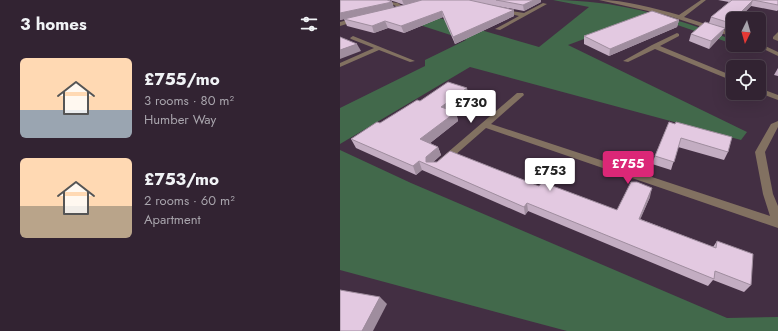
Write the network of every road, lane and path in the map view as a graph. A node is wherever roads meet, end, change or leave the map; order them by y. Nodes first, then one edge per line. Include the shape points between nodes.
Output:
1 (379, 0) edge
2 (601, 0) edge
3 (704, 0) edge
4 (545, 4) dead end
5 (413, 6) edge
6 (404, 9) junction
7 (496, 9) edge
8 (398, 10) edge
9 (524, 15) junction
10 (681, 16) junction
11 (362, 18) edge
12 (340, 24) edge
13 (498, 29) dead end
14 (726, 32) edge
15 (676, 35) dead end
16 (353, 38) dead end
17 (654, 46) junction
18 (380, 48) junction
19 (766, 49) edge
20 (778, 54) edge
21 (412, 61) dead end
22 (626, 62) dead end
23 (340, 65) edge
24 (726, 76) edge
25 (766, 93) edge
26 (520, 95) dead end
27 (778, 98) edge
28 (778, 124) edge
29 (485, 125) junction
30 (435, 168) edge
31 (773, 195) edge
32 (778, 222) edge

1 - 6 street
2 - 10 street
3 - 10 street
4 - 9 street
5 - 6 street
6 - 8 street
7 - 9 street
9 - 13 street
10 - 14 street
11 - 12 street
15 - 17 street
16 - 18 street
17 - 22 street
17 - 24 street
18 - 21 street
18 - 23 street
19 - 20 street
25 - 27 street
26 - 29 street
28 - 31 street via 774,126 760,152
29 - 30 street
29 - 32 street
31 - 32 street

